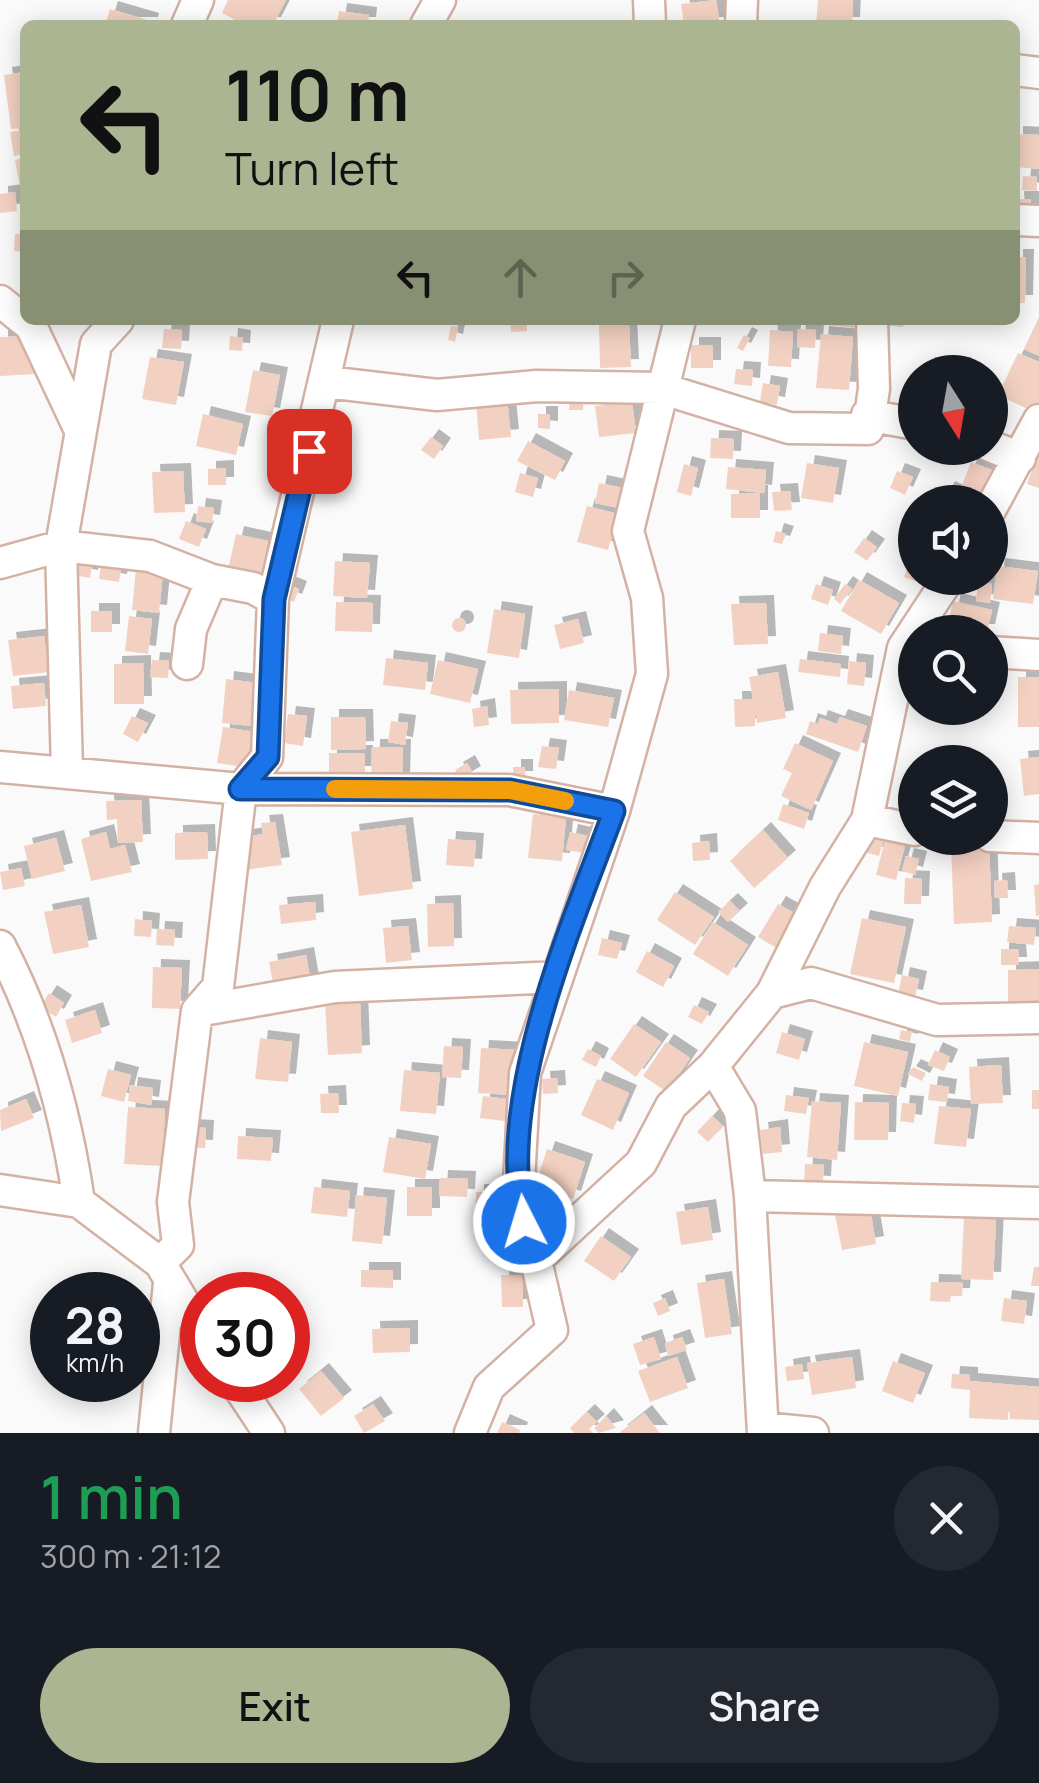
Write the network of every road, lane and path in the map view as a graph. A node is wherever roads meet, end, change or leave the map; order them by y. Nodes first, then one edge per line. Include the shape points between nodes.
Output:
1 (0, 301) edge
2 (20, 317) edge
3 (30, 325) edge
4 (113, 325) edge
5 (337, 325) edge
6 (680, 325) edge
7 (872, 325) edge
8 (326, 382) junction
9 (660, 388) junction
10 (867, 416) junction
11 (1039, 420) edge
12 (898, 421) edge
13 (79, 428) junction
14 (1008, 453) edge
15 (1020, 458) junction
16 (1004, 485) edge
17 (61, 546) junction
18 (0, 563) edge
19 (212, 580) junction
20 (274, 599) junction
21 (1008, 653) edge
22 (1039, 655) edge
23 (187, 664) dead end
24 (898, 693) edge
25 (0, 767) edge
26 (68, 771) junction
27 (240, 789) junction
28 (614, 811) junction
29 (867, 820) junction
30 (898, 826) edge
31 (1008, 837) edge
32 (1039, 838) edge
33 (0, 946) edge
34 (557, 977) junction
35 (772, 993) junction
36 (196, 1011) junction
37 (1039, 1018) edge
38 (713, 1066) junction
39 (0, 1190) edge
40 (750, 1196) junction
41 (79, 1202) junction
42 (1039, 1203) edge
43 (536, 1260) junction
44 (165, 1273) junction
45 (180, 1297) edge
46 (249, 1402) edge
47 (763, 1430) edge
48 (154, 1433) edge
49 (269, 1433) edge
50 (470, 1433) edge
51 (812, 1433) edge

1 - 2 street
3 - 13 street
4 - 13 street via 96,344
5 - 8 street
6 - 9 street
7 - 10 street via 874,390
8 - 9 street via 437,395 537,386
8 - 20 street
9 - 10 street via 789,428 868,429
9 - 28 street via 628,531 647,598 652,674
10 - 12 street
11 - 15 street
13 - 17 street
14 - 15 street
15 - 16 street
17 - 18 street
17 - 19 street via 150,556
17 - 26 street
19 - 20 street
19 - 23 street via 191,630
20 - 27 street via 268,757
21 - 22 street
24 - 29 street
25 - 26 street
26 - 27 street
27 - 28 street via 510,790
27 - 36 street via 218,986
28 - 34 street
29 - 30 street
29 - 35 street via 825,886
31 - 32 street
33 - 41 street via 21,986 67,1120
34 - 36 street via 335,987
34 - 43 street via 525,1073 518,1200
35 - 37 street via 811,982 936,1020
35 - 38 street
36 - 44 street via 173,1202 178,1245
38 - 40 street via 740,1111
38 - 43 street via 671,1106 642,1163
39 - 41 street
40 - 42 street
40 - 47 street
41 - 44 street
43 - 50 street via 552,1330 489,1387
44 - 45 street
44 - 48 street
46 - 49 street
47 - 51 street

